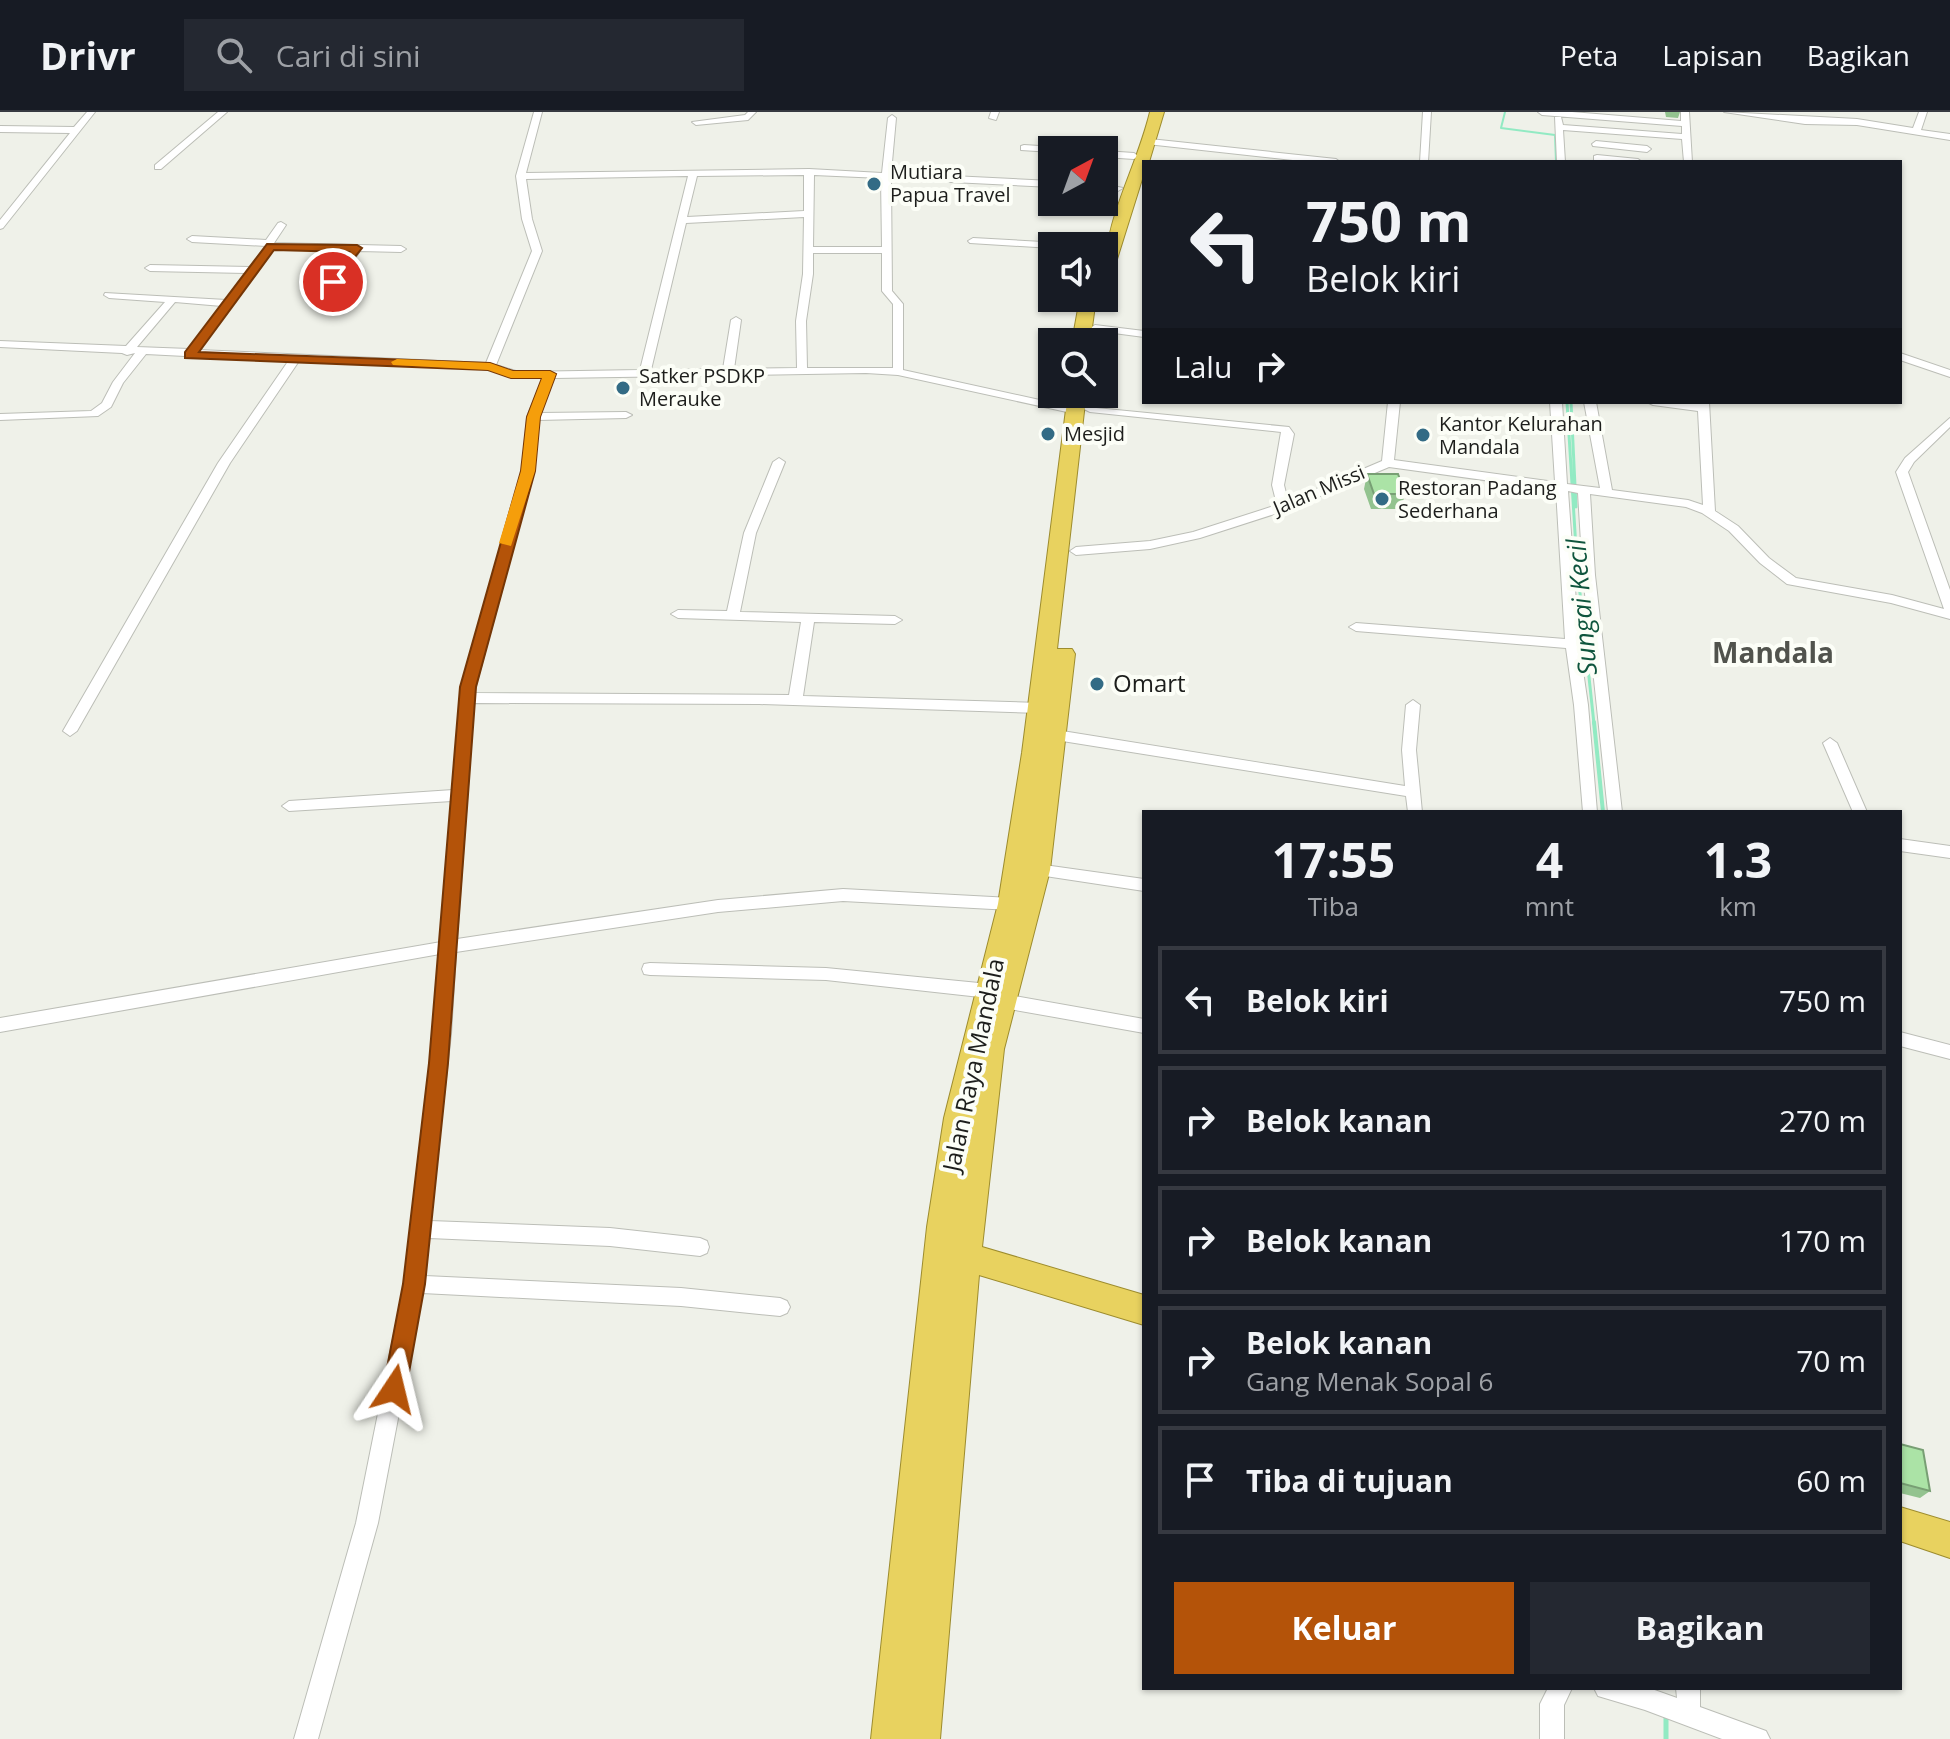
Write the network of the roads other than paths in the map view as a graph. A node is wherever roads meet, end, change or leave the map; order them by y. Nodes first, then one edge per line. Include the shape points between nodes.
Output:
1 (91, 112) edge
2 (223, 112) edge
3 (538, 112) edge
4 (752, 112) edge
5 (1147, 112) edge
6 (1157, 112) edge
7 (1427, 112) edge
8 (1542, 112) edge
9 (1685, 112) edge
10 (1728, 112) edge
11 (1923, 112) edge
12 (1557, 113) edge
13 (892, 118) dead end
14 (696, 122) dead end
15 (1685, 124) junction
16 (1559, 127) junction
17 (0, 129) edge
18 (77, 130) junction
19 (1594, 130) junction
20 (1916, 131) junction
21 (1646, 134) junction
22 (1686, 137) junction
23 (1950, 137) edge
24 (1150, 142) junction
25 (1596, 144) junction
26 (1024, 148) dead end
27 (1038, 149) edge
28 (1647, 149) junction
29 (1118, 155) edge
30 (1134, 156) junction
31 (1142, 160) edge
32 (1317, 160) edge
33 (1424, 160) edge
34 (1561, 160) edge
35 (1597, 160) edge
36 (1647, 160) edge
37 (1688, 160) edge
38 (1142, 161) edge
39 (158, 167) dead end
40 (809, 172) junction
41 (693, 174) junction
42 (886, 175) junction
43 (521, 176) junction
44 (1118, 178) edge
45 (1038, 183) edge
46 (806, 214) junction
47 (683, 220) junction
48 (281, 225) dead end
49 (0, 226) edge
50 (1112, 232) edge
51 (192, 239) dead end
52 (973, 241) dead end
53 (270, 244) junction
54 (1038, 245) edge
55 (357, 248) junction
56 (401, 249) dead end
57 (808, 250) junction
58 (887, 250) junction
59 (150, 268) dead end
60 (254, 270) junction
61 (333, 282) dead end
62 (109, 295) dead end
63 (172, 300) junction
64 (230, 303) junction
65 (736, 320) dead end
66 (1142, 334) edge
67 (1118, 335) edge
68 (0, 344) edge
69 (127, 352) junction
70 (141, 353) junction
71 (190, 355) junction
72 (1902, 357) edge
73 (295, 359) junction
74 (490, 366) junction
75 (802, 370) junction
76 (728, 371) junction
77 (645, 372) junction
78 (898, 372) junction
79 (550, 374) junction
80 (1950, 374) edge
81 (1038, 395) edge
82 (1394, 404) edge
83 (1556, 404) edge
84 (1590, 404) edge
85 (1704, 405) edge
86 (1118, 407) edge
87 (1083, 408) edge
88 (1084, 408) edge
89 (626, 415) dead end
90 (0, 417) edge
91 (533, 417) junction
92 (1950, 421) edge
93 (779, 462) dead end
94 (1388, 463) junction
95 (1572, 486) junction
96 (1606, 491) junction
97 (1283, 507) junction
98 (1709, 510) junction
99 (1076, 551) junction
100 (1950, 608) edge
101 (678, 614) dead end
102 (1950, 615) edge
103 (733, 616) junction
104 (808, 617) junction
105 (895, 620) dead end
106 (1356, 627) dead end
107 (1572, 644) junction
108 (467, 698) junction
109 (795, 700) junction
110 (1413, 705) dead end
111 (1040, 708) junction
112 (70, 731) dead end
113 (1830, 743) dead end
114 (1047, 748) junction
115 (1413, 792) junction
116 (460, 795) junction
117 (289, 806) dead end
118 (1415, 810) edge
119 (1590, 810) edge
120 (1615, 810) edge
121 (1859, 810) edge
122 (1902, 845) edge
123 (1950, 852) edge
124 (1037, 870) junction
125 (1142, 885) edge
126 (1011, 904) junction
127 (446, 947) junction
128 (650, 969) dead end
129 (996, 996) junction
130 (0, 1025) edge
131 (1142, 1026) edge
132 (1902, 1040) edge
133 (1950, 1052) edge
134 (421, 1229) junction
135 (700, 1247) dead end
136 (953, 1256) junction
137 (414, 1284) junction
138 (780, 1307) dead end
139 (1142, 1309) edge
140 (1902, 1525) edge
141 (1949, 1547) edge
142 (1559, 1690) edge
143 (1614, 1690) edge
144 (1686, 1703) edge
145 (306, 1739) edge
146 (890, 1739) edge
147 (921, 1739) edge
148 (1552, 1739) edge
149 (1758, 1739) edge

1 - 18 street
2 - 39 street
3 - 43 street
4 - 14 street via 748,117
5 - 30 highway
6 - 24 highway
7 - 33 street
8 - 12 street
9 - 15 street
10 - 20 street
11 - 20 street
12 - 15 street
12 - 16 street
13 - 42 street
15 - 22 street
16 - 19 street
16 - 34 street
17 - 18 street
18 - 49 street
19 - 21 street
19 - 25 street
20 - 23 street
21 - 22 street
21 - 28 street
22 - 37 street
24 - 31 highway
24 - 32 street
25 - 28 street
25 - 35 street
26 - 27 street
28 - 36 street
29 - 30 street
30 - 44 highway
38 - 50 highway
40 - 41 street
40 - 42 street
40 - 46 street
41 - 43 street
41 - 47 street
42 - 45 street
42 - 58 street
43 - 74 street via 537,251
46 - 47 street
46 - 57 street
47 - 77 street
48 - 53 street
51 - 53 street
52 - 54 street
53 - 55 street
53 - 60 street
55 - 56 street
55 - 61 street
57 - 58 street
57 - 75 street
58 - 78 street via 887,291 898,304
59 - 60 street
60 - 64 street
62 - 63 street
63 - 64 street
63 - 69 street
64 - 71 street
65 - 76 street
66 - 67 street
68 - 69 street
69 - 70 street
70 - 71 street
70 - 90 street via 107,405 94,414
71 - 73 street
72 - 80 street
73 - 74 street
73 - 112 street via 224,463
74 - 79 street via 511,374
75 - 76 street
75 - 78 street
76 - 77 street
77 - 79 street
78 - 81 street
79 - 91 street
82 - 94 street
83 - 95 street
84 - 96 street
85 - 98 street
86 - 97 street via 1285,429 1278,485
87 - 111 highway, Jalan Raya Mandala
88 - 99 highway, Jalan Raya Mandala
89 - 91 street
91 - 108 street via 528,471 473,659
92 - 100 street via 1902,472
93 - 103 street via 750,533
94 - 95 street, Jalan Missi
94 - 97 street, Jalan Missi
95 - 96 street, Jalan Missi
95 - 107 street
95 - 120 street via 1589,575
96 - 98 street, Jalan Missi
97 - 99 street, Jalan Missi via 1183,539
98 - 102 street, Jalan Missi via 1792,581
99 - 114 highway, Jalan Raya Mandala
101 - 103 street
103 - 104 street
104 - 105 street
104 - 109 street
106 - 107 street
107 - 119 street
108 - 109 street
108 - 116 street
109 - 111 street
110 - 115 street
111 - 114 highway, Jalan Raya Mandala
113 - 121 street
114 - 115 street
114 - 124 highway, Jalan Raya Mandala
114 - 126 highway, Jalan Raya Mandala
115 - 118 street
116 - 117 street
116 - 127 street
122 - 123 street
124 - 125 street
124 - 129 highway, Jalan Raya Mandala
126 - 127 street via 843,895 718,906
126 - 129 highway, Jalan Raya Mandala
127 - 130 street
127 - 134 street
128 - 129 street via 826,974
129 - 131 street
129 - 136 highway, Jalan Raya Mandala via 958,1118
132 - 133 street
134 - 135 street via 610,1237
134 - 137 street
136 - 139 highway
136 - 146 highway, Jalan Raya Mandala
136 - 147 highway, Jalan Raya Mandala
137 - 138 street
137 - 145 street via 367,1523
140 - 141 highway
142 - 148 street via 1552,1704
143 - 144 street
144 - 149 street via 1725,1730

